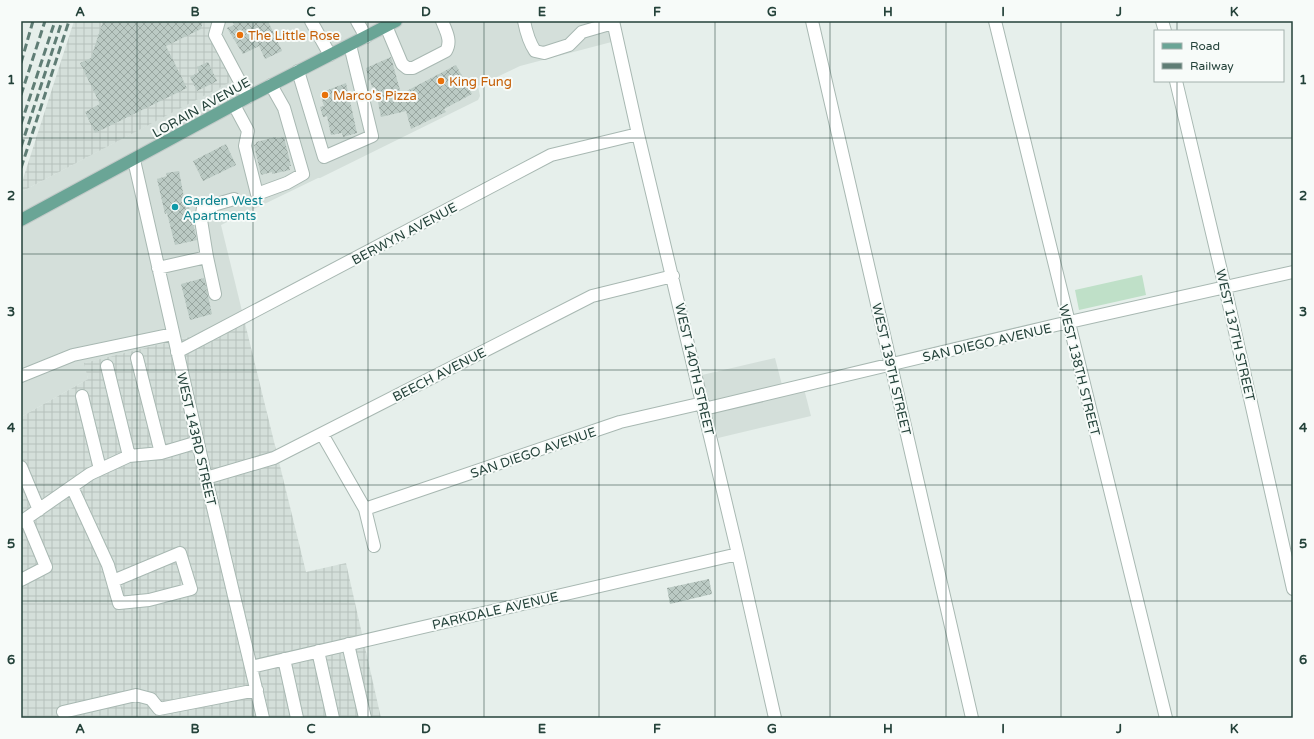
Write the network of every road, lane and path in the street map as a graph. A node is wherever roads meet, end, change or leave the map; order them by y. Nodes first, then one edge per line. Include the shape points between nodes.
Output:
1 (219, 21) edge
2 (311, 21) edge
3 (357, 21) edge
4 (442, 21) edge
5 (524, 21) edge
6 (812, 21) edge
7 (995, 21) edge
8 (613, 22) edge
9 (391, 24) edge
10 (581, 26) edge
11 (366, 37) junction
12 (350, 45) junction
13 (330, 55) junction
14 (298, 71) junction
15 (1176, 82) edge
16 (271, 85) junction
17 (248, 97) junction
18 (234, 105) junction
19 (638, 134) junction
20 (134, 160) junction
21 (234, 198) dead end
22 (21, 220) edge
23 (206, 257) junction
24 (158, 268) junction
25 (1293, 272) edge
26 (673, 276) junction
27 (1225, 287) junction
28 (215, 294) dead end
29 (1068, 322) junction
30 (173, 334) junction
31 (177, 352) junction
32 (137, 358) dead end
33 (891, 364) junction
34 (106, 366) dead end
35 (21, 376) edge
36 (82, 396) dead end
37 (703, 406) junction
38 (322, 434) junction
39 (198, 442) junction
40 (161, 453) junction
41 (129, 456) junction
42 (21, 467) edge
43 (100, 469) junction
44 (206, 478) junction
45 (72, 487) junction
46 (365, 509) junction
47 (39, 510) junction
48 (23, 521) edge
49 (374, 546) dead end
50 (738, 554) junction
51 (21, 580) edge
52 (112, 581) junction
53 (1293, 589) edge
54 (348, 644) junction
55 (318, 651) junction
56 (284, 659) junction
57 (251, 667) junction
58 (257, 690) junction
59 (63, 712) dead end
60 (263, 718) edge
61 (297, 718) edge
62 (333, 718) edge
63 (365, 718) edge
64 (775, 718) edge
65 (972, 718) edge
66 (1166, 718) edge

1 - 17 street via 215,35
2 - 13 street
3 - 11 street
4 - 9 street via 448,35 446,52 413,68 407,68 402,64
5 - 10 street via 535,51 544,53 569,45
6 - 33 street, WEST 139TH STREET
7 - 29 street, WEST 138TH STREET
8 - 10 street
8 - 19 street, WEST 140TH STREET
9 - 11 main road, LORAIN AVENUE
11 - 12 main road, LORAIN AVENUE
12 - 13 main road, LORAIN AVENUE
12 - 14 street via 372,136 324,158
13 - 14 main road, LORAIN AVENUE
14 - 16 main road, LORAIN AVENUE
15 - 27 street, WEST 137TH STREET
16 - 17 main road, LORAIN AVENUE
16 - 18 street via 284,108 303,174 287,183 257,194 245,146 248,131
17 - 18 main road, LORAIN AVENUE
18 - 20 main road, LORAIN AVENUE
19 - 26 street, WEST 140TH STREET
19 - 31 street, BERWYN AVENUE via 551,156
20 - 22 main road, LORAIN AVENUE
20 - 24 street, WEST 143RD STREET
21 - 23 street via 203,208 201,220
23 - 24 street
23 - 28 street
24 - 30 street, WEST 143RD STREET
25 - 27 street, SAN DIEGO AVENUE
26 - 37 street, WEST 140TH STREET
26 - 38 street, BEECH AVENUE via 592,296
27 - 29 street, SAN DIEGO AVENUE
27 - 53 street, WEST 137TH STREET
29 - 33 street, SAN DIEGO AVENUE
29 - 66 street, WEST 138TH STREET
30 - 31 street, WEST 143RD STREET
30 - 35 street via 73,355
31 - 39 street, WEST 143RD STREET
32 - 40 street
33 - 37 street, SAN DIEGO AVENUE
33 - 65 street, WEST 139TH STREET
34 - 41 street
36 - 43 street
37 - 46 street, SAN DIEGO AVENUE via 620,422
37 - 50 street, WEST 140TH STREET
38 - 44 street, BEECH AVENUE via 274,458
38 - 46 street
39 - 40 street
39 - 44 street, WEST 143RD STREET
40 - 41 street
41 - 43 street
42 - 47 street
43 - 45 street
44 - 57 street, WEST 143RD STREET
45 - 47 street
45 - 52 street via 108,565
46 - 49 street
47 - 48 street
48 - 51 street via 46,567
50 - 54 street, PARKDALE AVENUE
50 - 64 street, WEST 140TH STREET
52 - 52 street via 119,604 149,600 191,589 180,553
54 - 55 street, PARKDALE AVENUE
54 - 63 street
55 - 56 street, PARKDALE AVENUE
55 - 62 street
56 - 57 street, PARKDALE AVENUE
56 - 61 street
57 - 58 street, WEST 143RD STREET
58 - 59 street via 159,709 151,699 136,695
58 - 60 street, WEST 143RD STREET

